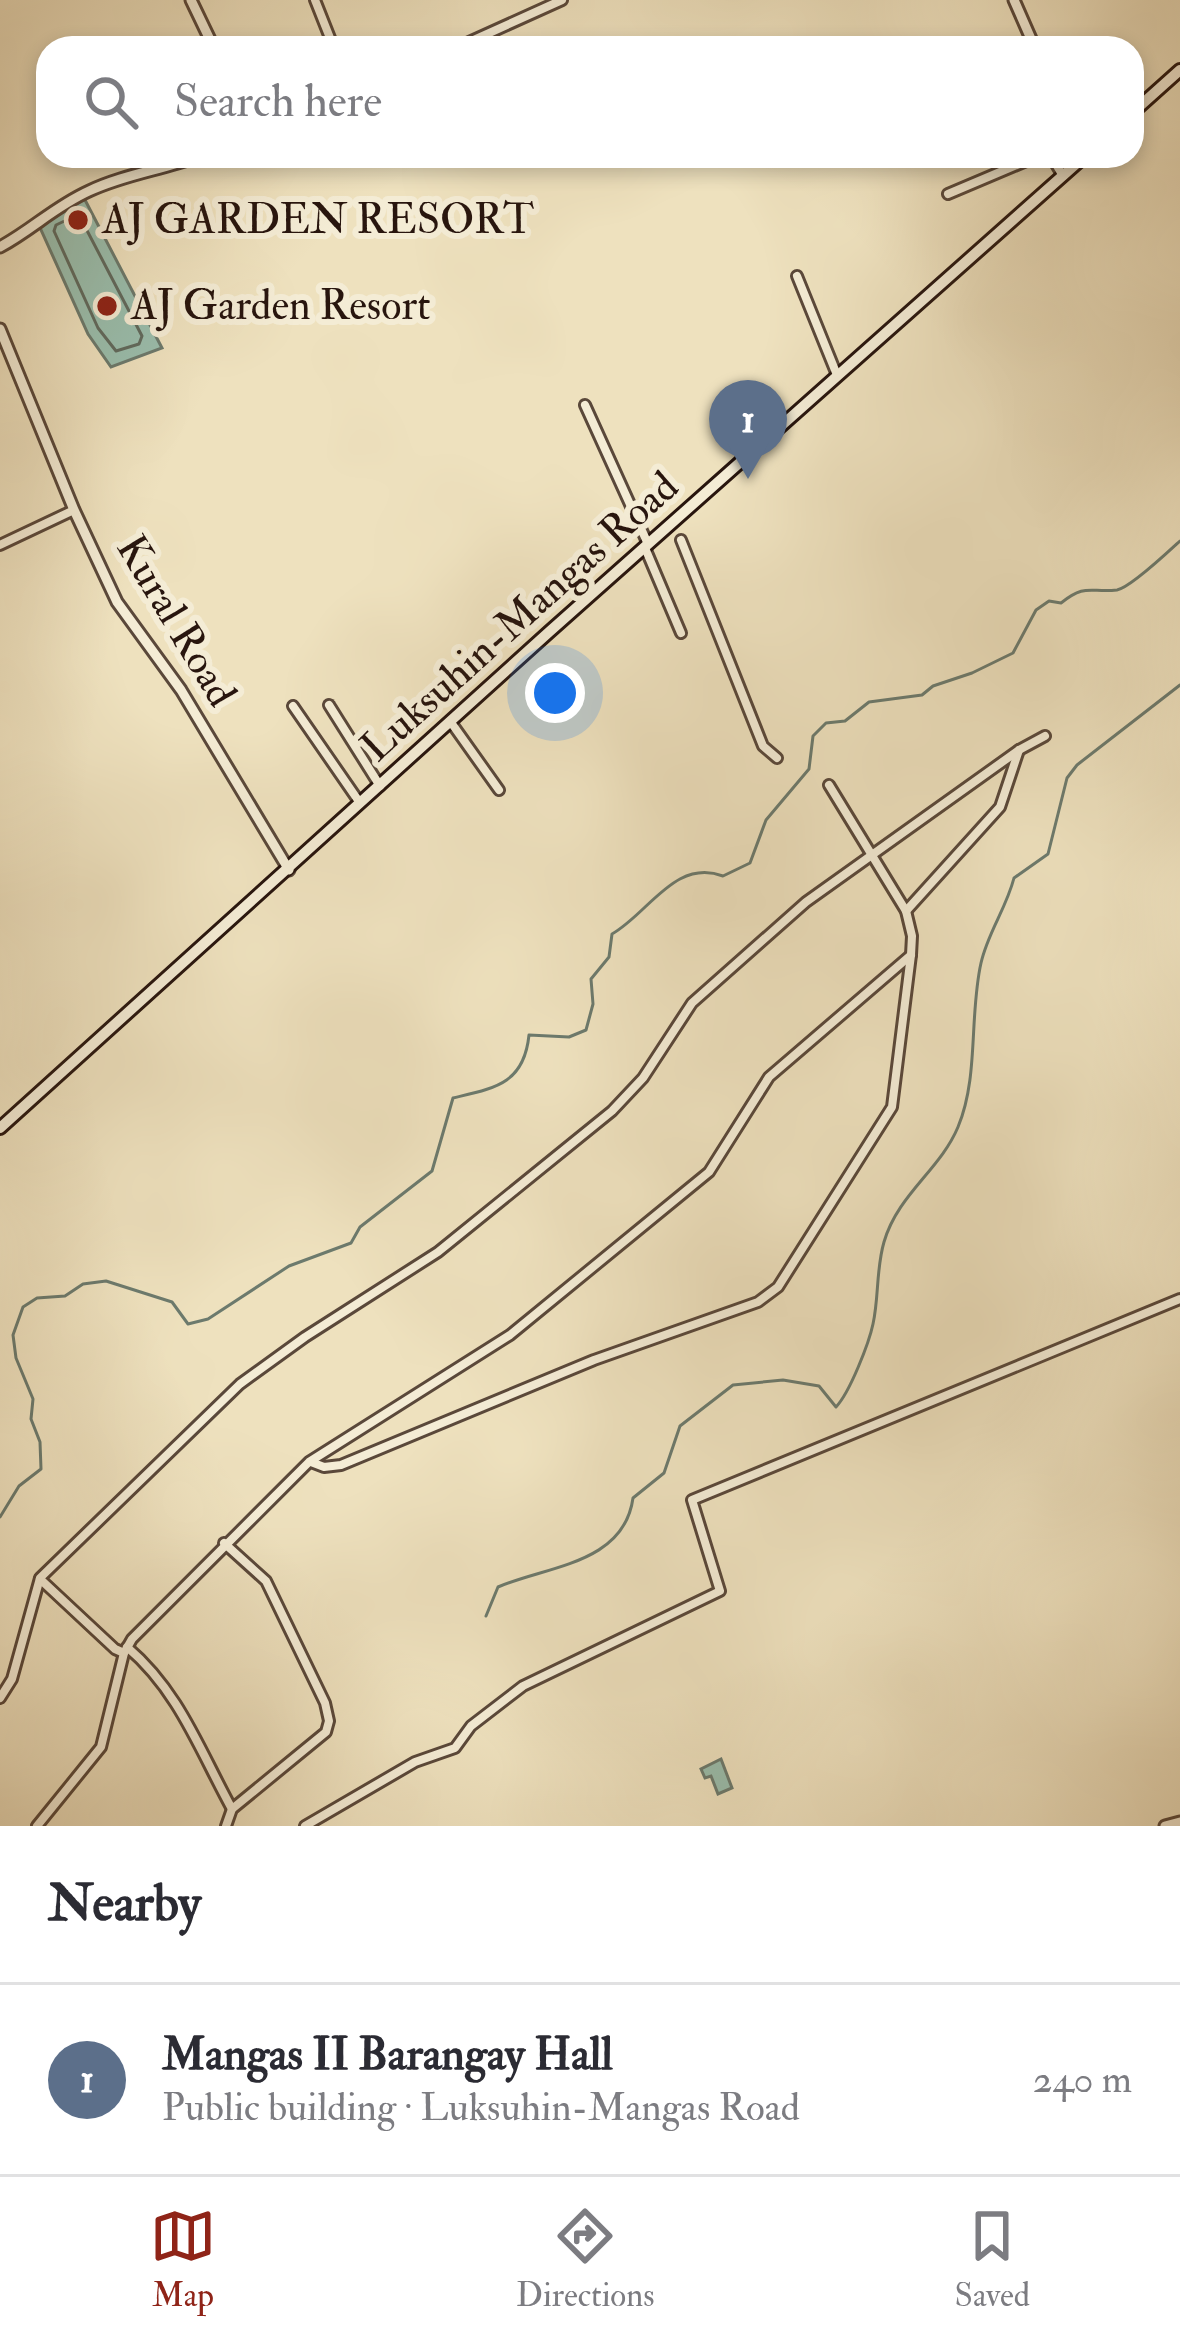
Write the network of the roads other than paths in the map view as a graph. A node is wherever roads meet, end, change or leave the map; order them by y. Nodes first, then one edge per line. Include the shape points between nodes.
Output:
1 (191, 0) edge
2 (315, 0) edge
3 (562, 0) edge
4 (1014, 0) edge
5 (208, 36) edge
6 (329, 36) edge
7 (482, 36) edge
8 (1030, 36) edge
9 (1180, 70) edge
10 (1144, 102) edge
11 (169, 168) edge
12 (1010, 168) edge
13 (1058, 168) edge
14 (1072, 168) edge
15 (1063, 176) junction
16 (948, 194) dead end
17 (0, 247) edge
18 (797, 276) dead end
19 (0, 329) edge
20 (838, 376) junction
21 (585, 405) dead end
22 (74, 510) junction
23 (674, 521) junction
24 (0, 544) edge
25 (647, 547) junction
26 (681, 633) dead end
27 (329, 705) dead end
28 (293, 706) dead end
29 (450, 721) junction
30 (1045, 736) dead end
31 (1019, 750) junction
32 (777, 758) dead end
33 (829, 784) dead end
34 (380, 787) junction
35 (499, 790) dead end
36 (361, 805) junction
37 (870, 856) junction
38 (289, 870) junction
39 (906, 911) junction
40 (910, 956) junction
41 (0, 1128) edge
42 (1180, 1299) edge
43 (309, 1462) junction
44 (224, 1543) junction
45 (40, 1578) junction
46 (125, 1650) junction
47 (0, 1698) edge
48 (232, 1809) junction
49 (1180, 1822) edge
50 (37, 1826) edge
51 (226, 1826) edge
52 (305, 1826) edge
53 (1165, 1826) edge

1 - 5 street
2 - 6 street
3 - 7 street
4 - 8 street
9 - 10 main road
11 - 17 street via 90,190
12 - 16 street
13 - 15 street
14 - 15 main road, Luksuhin-Mangas Road
15 - 20 main road, Luksuhin-Mangas Road
18 - 20 street
19 - 22 street, Kural Road
20 - 23 main road, Luksuhin-Mangas Road
21 - 25 street
22 - 24 street
22 - 38 street, Kural Road via 127,620 152,646
23 - 25 main road, Luksuhin-Mangas Road
23 - 32 street via 763,746
25 - 26 street
25 - 29 main road, Luksuhin-Mangas Road
27 - 34 street
28 - 36 street
29 - 34 main road, Luksuhin-Mangas Road
29 - 35 street
30 - 31 street
31 - 37 street
31 - 39 street via 1000,807
33 - 37 street
34 - 36 main road, Luksuhin-Mangas Road
36 - 38 main road, Luksuhin-Mangas Road
37 - 39 street
37 - 45 street via 692,1003 612,1111 438,1252 240,1384
38 - 41 main road, Luksuhin-Mangas Road
39 - 40 street
40 - 43 street via 769,1077 710,1172 509,1335
40 - 43 street via 892,1107 769,1297 341,1465
42 - 52 street via 692,1500 720,1591 523,1686 455,1748
43 - 44 street
44 - 46 street
44 - 48 street via 266,1581 329,1721 326,1732
45 - 46 street
45 - 47 street
46 - 48 street via 176,1698
46 - 50 street via 101,1748
48 - 51 street
49 - 53 street

